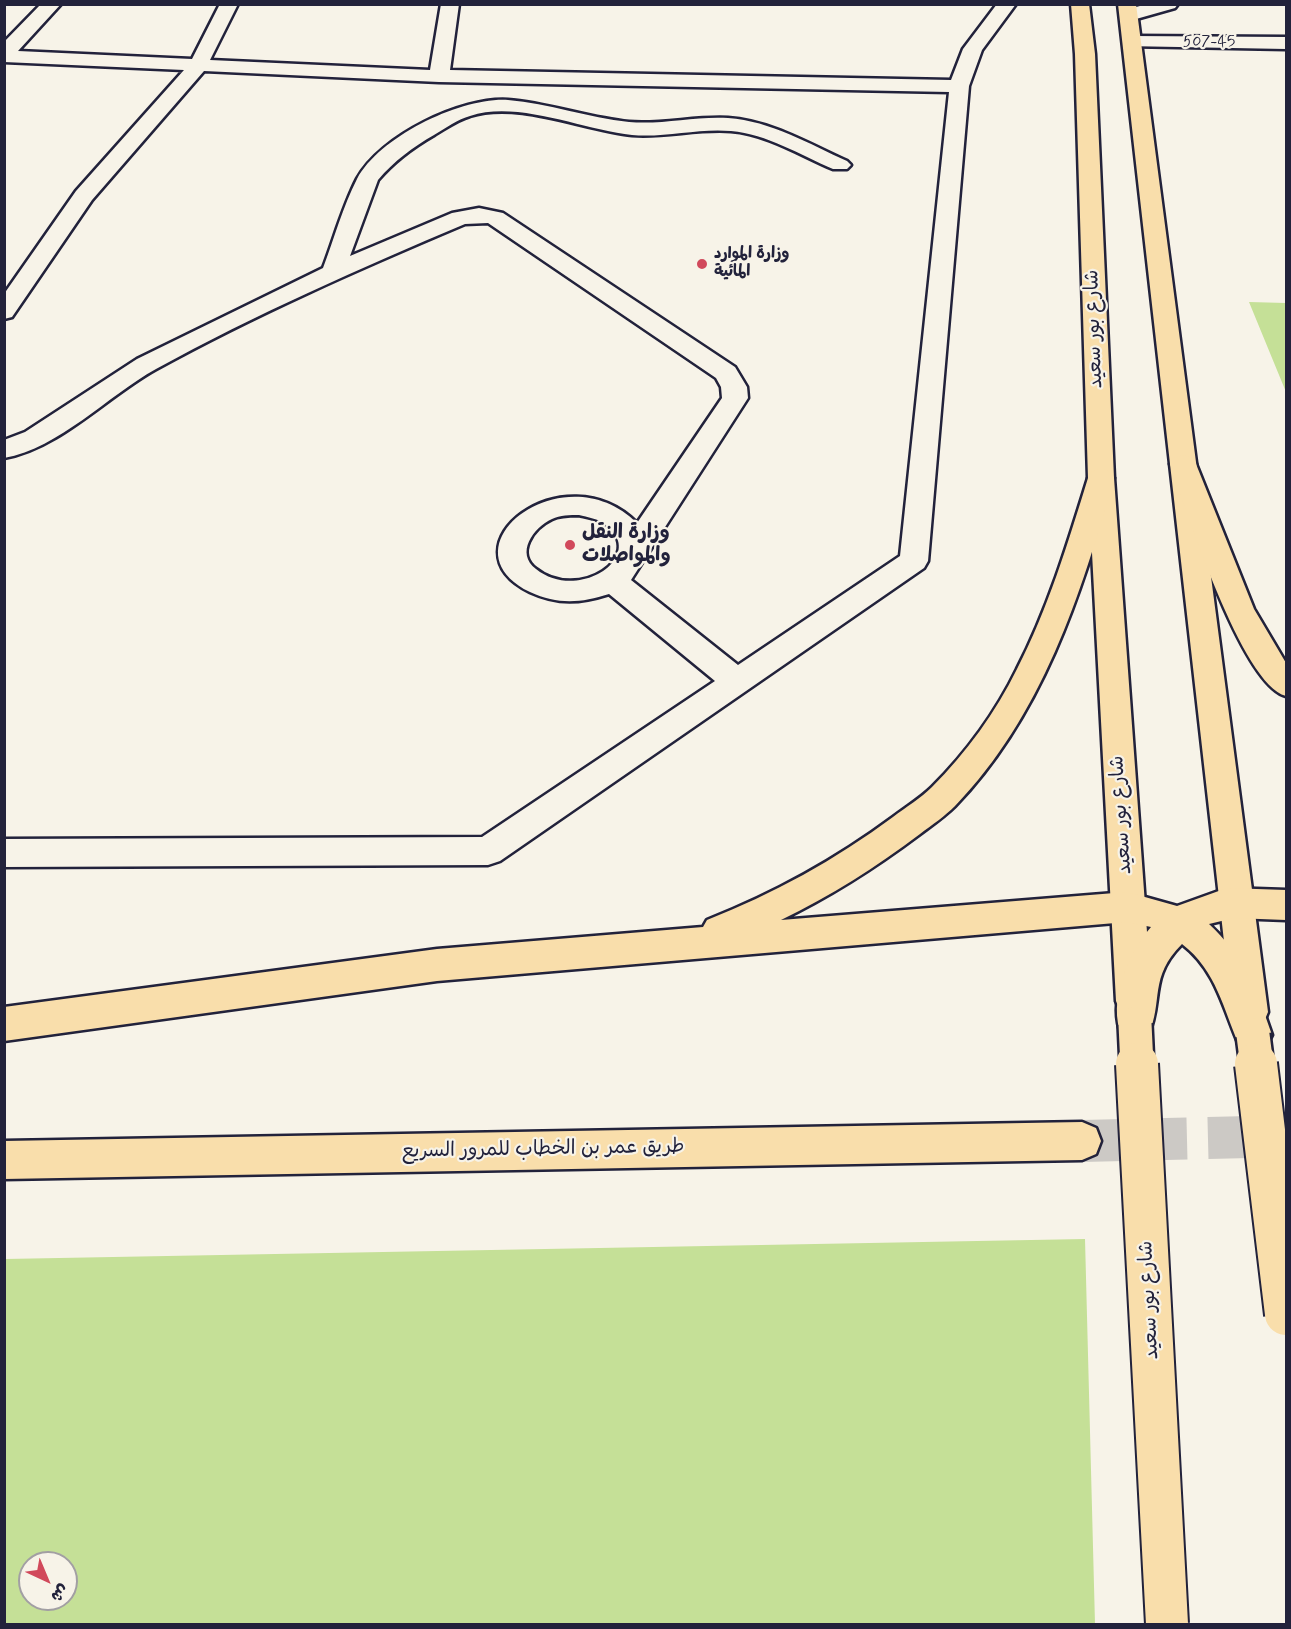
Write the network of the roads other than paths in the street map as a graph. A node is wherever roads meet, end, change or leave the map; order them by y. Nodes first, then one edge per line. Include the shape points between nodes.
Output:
1 (52, 4) edge
2 (229, 4) edge
3 (450, 4) edge
4 (1007, 4) edge
5 (1080, 4) edge
6 (1169, 4) edge
7 (1128, 10) edge
8 (1132, 42) junction
9 (1287, 43) edge
10 (4, 55) edge
11 (196, 67) junction
12 (440, 76) junction
13 (959, 86) junction
14 (840, 165) dead end
15 (333, 272) junction
16 (4, 312) edge
17 (4, 449) edge
18 (1183, 464) junction
19 (1101, 477) junction
20 (633, 551) junction
21 (613, 581) junction
22 (737, 682) junction
23 (1287, 684) edge
24 (4, 853) edge
25 (1238, 902) junction
26 (1287, 905) edge
27 (1127, 907) junction
28 (1156, 938) junction
29 (686, 944) junction
30 (1226, 944) junction
31 (4, 1024) edge
32 (1082, 1141) tunnel mouth
33 (4, 1160) edge
34 (1287, 1314) edge
35 (1167, 1624) edge

1 - 10 street
2 - 11 street
3 - 12 street
4 - 13 street via 973,49
5 - 19 main road, شارع بور سعيد
6 - 7 street
7 - 8 main road
8 - 9 street, 507-45
8 - 18 main road
10 - 11 street
11 - 12 street
11 - 16 street via 84,196
12 - 13 street
13 - 22 street via 914,561
14 - 15 street via 742,126 637,129 513,106 475,107 399,148 376,168
15 - 17 street via 146,364 21,446
15 - 20 street via 460,218 495,218 726,373 735,398
18 - 23 main road via 1237,604 1276,673
18 - 25 main road
19 - 27 main road, شارع بور سعيد
19 - 29 main road via 1076,565 1018,697 943,797 889,840 828,878 758,916
20 - 21 street via 626,569
20 - 21 street via 628,528 616,517 581,505 543,512 516,533 511,547 513,561 536,585 575,592
21 - 22 street
22 - 24 street via 488,851
25 - 26 main road
25 - 28 main road via 1208,908
25 - 30 main road
27 - 28 main road, شارع بور سعيد
27 - 28 main road via 1150,910
27 - 29 main road
28 - 30 main road
28 - 35 main road, شارع بور سعيد, bridge via 1135,1024
29 - 31 main road via 437,965
30 - 34 main road, bridge via 1253,1035
32 - 33 main road, طريق عمر بن الخطاب للمرور السريع

